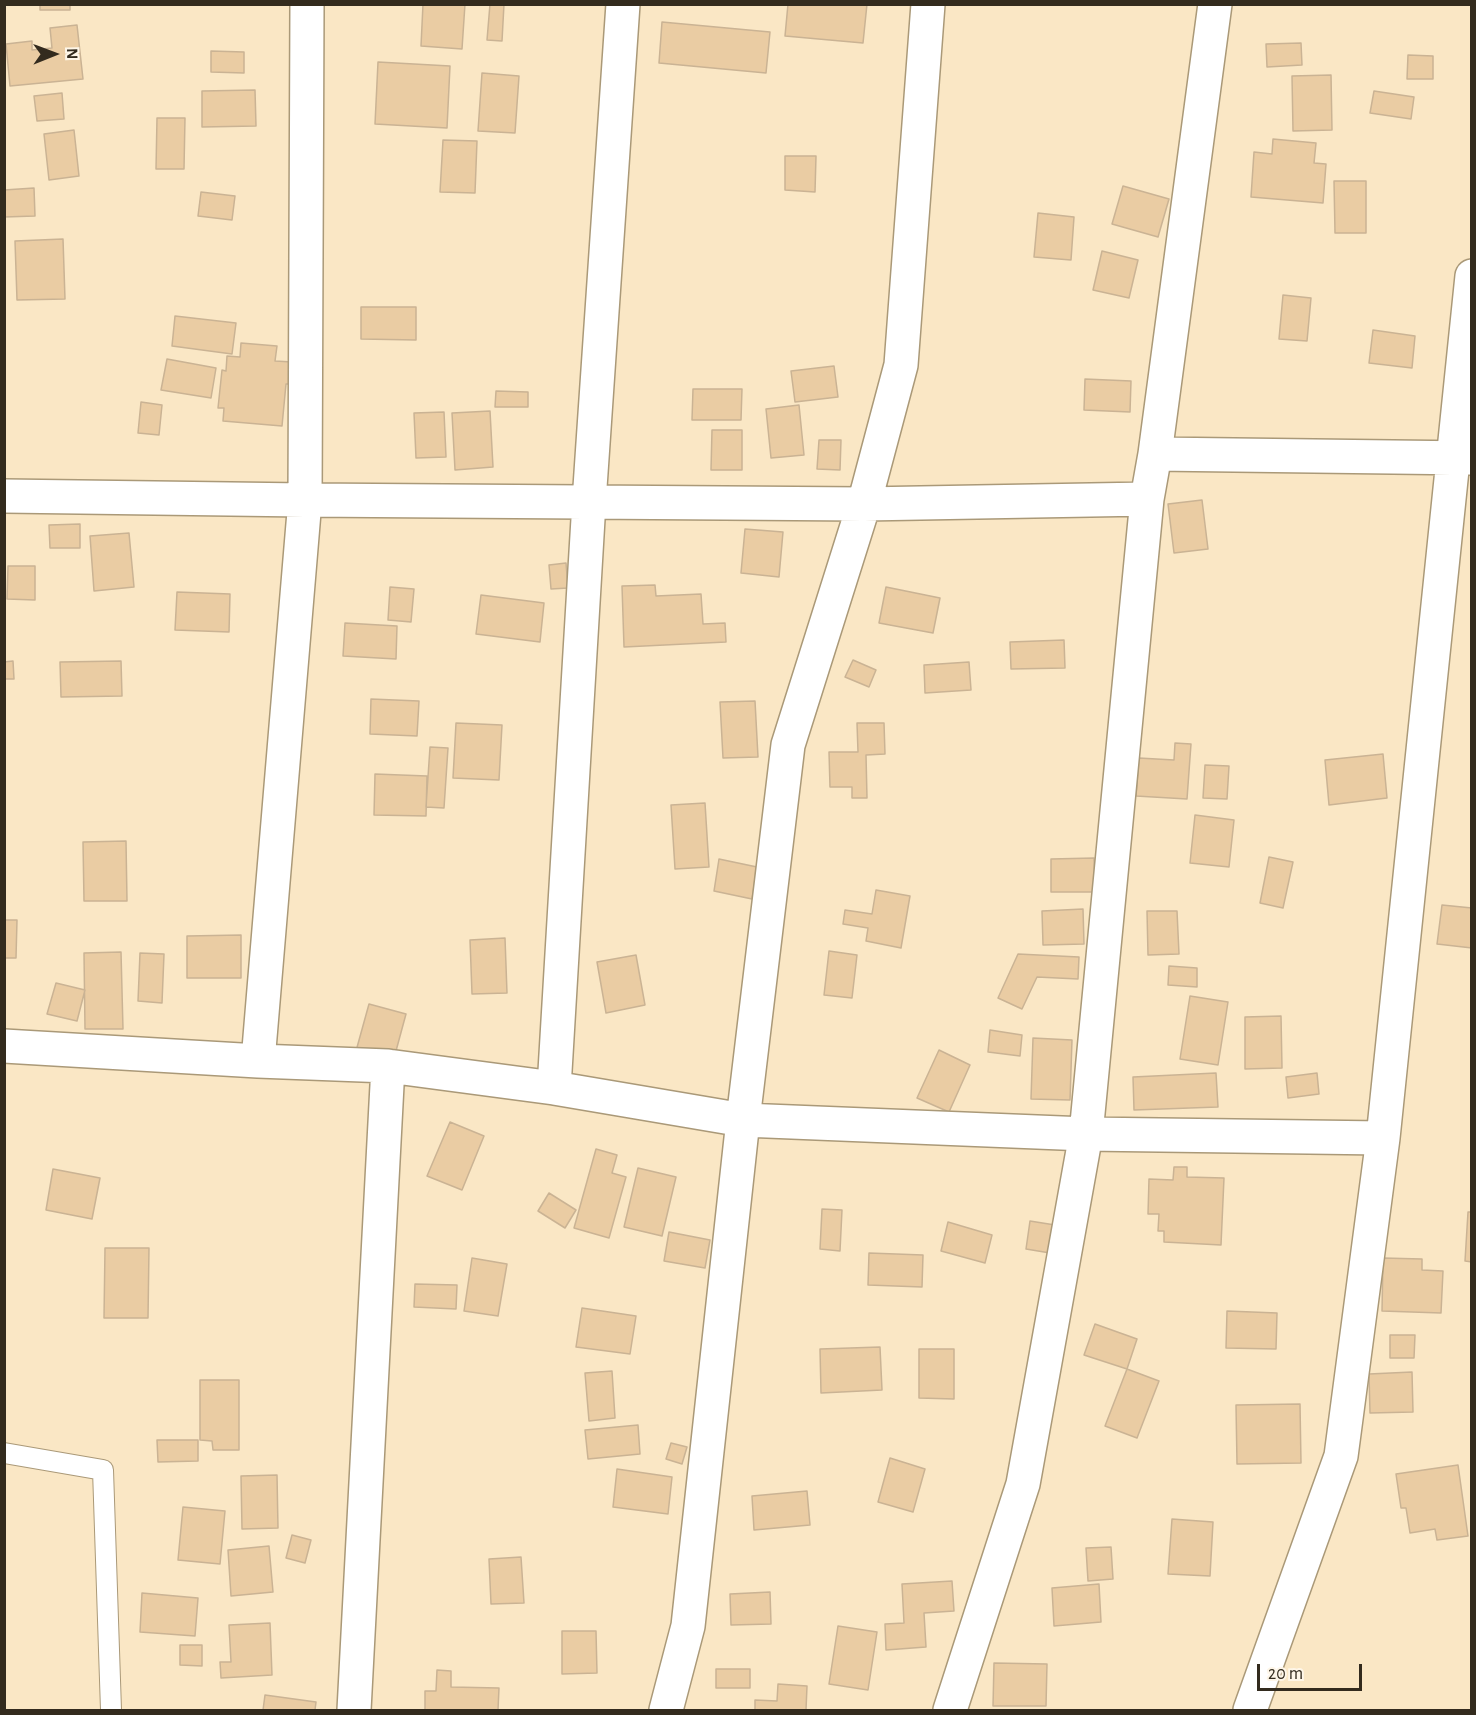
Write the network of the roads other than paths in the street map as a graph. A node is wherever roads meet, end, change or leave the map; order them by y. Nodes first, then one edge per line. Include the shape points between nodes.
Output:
1 (307, 4) edge
2 (623, 4) edge
3 (928, 4) edge
4 (1215, 4) edge
5 (1472, 276) edge
6 (1155, 454) junction
7 (1462, 458) edge
8 (4, 496) edge
9 (1147, 499) junction
10 (305, 500) junction
11 (590, 502) junction
12 (864, 504) junction
13 (4, 1046) edge
14 (258, 1061) junction
15 (388, 1066) junction
16 (554, 1088) junction
17 (743, 1120) junction
18 (1086, 1134) junction
19 (1383, 1138) junction
20 (4, 1453) edge
21 (111, 1710) edge
22 (354, 1710) edge
23 (666, 1710) edge
24 (950, 1710) edge
25 (1250, 1710) edge

1 - 10 street
2 - 11 street
3 - 12 street via 902,365
4 - 6 street
5 - 7 street
6 - 7 street
6 - 9 street
7 - 19 street
8 - 10 street
9 - 12 street
9 - 18 street
10 - 11 street
10 - 14 street
11 - 12 street
11 - 16 street
12 - 17 street via 788,745
13 - 14 street
14 - 15 street
15 - 16 street
15 - 22 street
16 - 17 street
17 - 18 street
17 - 23 street via 688,1626
18 - 19 street
18 - 24 street via 1023,1484
19 - 25 street via 1341,1456
20 - 21 lane via 103,1470

